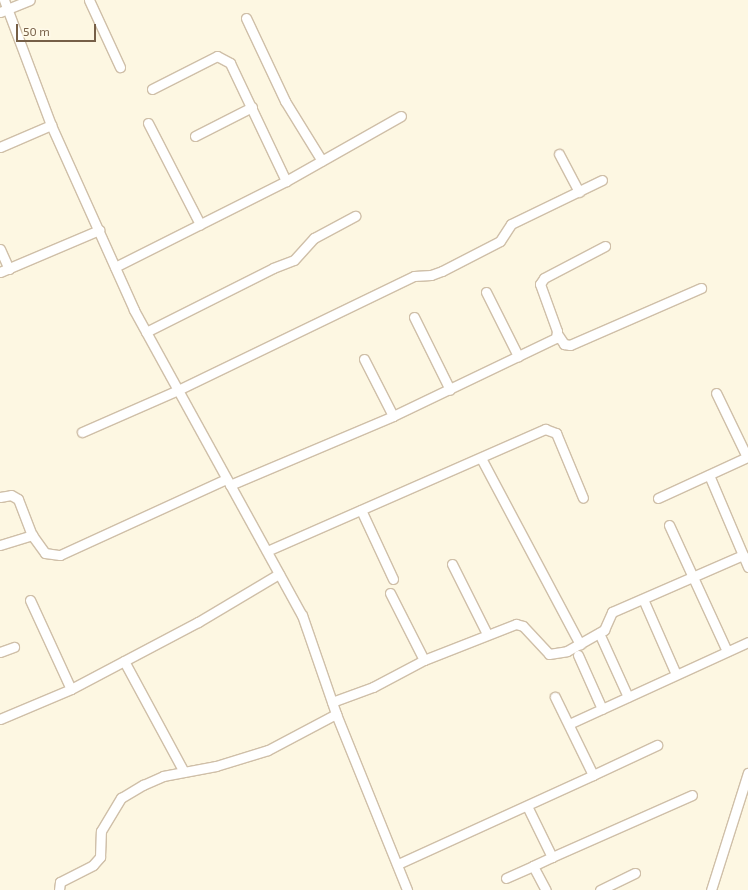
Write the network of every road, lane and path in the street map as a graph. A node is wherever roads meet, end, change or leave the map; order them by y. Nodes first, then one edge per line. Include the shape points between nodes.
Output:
1 (4, 0) edge
2 (30, 0) edge
3 (90, 0) edge
4 (4, 11) edge
5 (246, 18) dead end
6 (120, 66) dead end
7 (152, 89) dead end
8 (252, 107) junction
9 (401, 116) dead end
10 (148, 123) dead end
11 (51, 125) junction
12 (195, 136) dead end
13 (0, 147) edge
14 (559, 154) dead end
15 (322, 161) junction
16 (602, 180) dead end
17 (286, 181) junction
18 (579, 192) junction
19 (355, 216) dead end
20 (200, 224) junction
21 (99, 230) junction
22 (605, 246) dead end
23 (0, 249) edge
24 (116, 267) junction
25 (4, 270) edge
26 (701, 288) dead end
27 (486, 292) dead end
28 (414, 317) dead end
29 (146, 332) junction
30 (558, 335) junction
31 (518, 356) junction
32 (364, 359) dead end
33 (178, 390) junction
34 (450, 390) junction
35 (716, 393) dead end
36 (393, 416) junction
37 (82, 432) dead end
38 (481, 458) junction
39 (709, 475) junction
40 (228, 482) junction
41 (0, 497) edge
42 (583, 498) dead end
43 (658, 498) dead end
44 (360, 510) junction
45 (670, 525) dead end
46 (32, 536) junction
47 (0, 545) edge
48 (267, 551) junction
49 (743, 555) junction
50 (452, 564) dead end
51 (748, 566) edge
52 (279, 574) junction
53 (694, 577) junction
54 (393, 579) dead end
55 (390, 593) dead end
56 (643, 599) junction
57 (30, 600) dead end
58 (599, 633) junction
59 (487, 634) junction
60 (748, 642) edge
61 (580, 644) junction
62 (14, 646) dead end
63 (727, 651) junction
64 (0, 652) edge
65 (578, 655) dead end
66 (424, 660) junction
67 (124, 661) junction
68 (676, 674) junction
69 (71, 689) junction
70 (628, 696) junction
71 (555, 697) dead end
72 (332, 702) junction
73 (602, 709) junction
74 (336, 714) junction
75 (0, 719) edge
76 (570, 724) junction
77 (656, 745) dead end
78 (184, 772) junction
79 (748, 773) edge
80 (593, 774) junction
81 (692, 795) dead end
82 (527, 806) junction
83 (552, 857) junction
84 (398, 864) junction
85 (533, 866) junction
86 (635, 873) dead end
87 (506, 878) dead end
88 (59, 890) edge
89 (407, 890) edge
90 (546, 890) edge
91 (600, 890) edge
92 (711, 890) edge

1 - 4 street
2 - 4 street
3 - 6 street
4 - 11 street
5 - 15 street via 285,101
7 - 8 street via 218,56 230,63
8 - 12 street
8 - 17 street
9 - 15 street
10 - 20 street
11 - 13 street
11 - 21 street
14 - 18 street
15 - 17 street
16 - 18 street
17 - 20 street
18 - 33 street via 511,224 500,241 442,271 431,275 414,276
19 - 29 street via 314,238 294,260
20 - 24 street
21 - 24 street
21 - 25 street
22 - 30 street via 544,278 540,284
23 - 25 street
24 - 29 street
26 - 30 street via 570,345 564,344
27 - 31 street
28 - 34 street
29 - 33 street
30 - 31 street
31 - 34 street
32 - 36 street
33 - 37 street
33 - 40 street
34 - 36 street
35 - 39 street via 747,457
36 - 40 street
38 - 42 street via 545,429 553,430
38 - 44 street
38 - 61 street
39 - 43 street
39 - 49 street
40 - 46 street via 60,555 46,553
40 - 48 street
41 - 46 street via 11,495 18,499
44 - 48 street
44 - 54 street
45 - 53 street
46 - 47 street
48 - 52 street
49 - 51 street
49 - 53 street
50 - 59 street
52 - 67 street
52 - 72 street via 302,615
53 - 56 street
53 - 63 street
55 - 66 street
56 - 58 street via 612,612 604,630
56 - 68 street
57 - 69 street
58 - 61 street
58 - 70 street
59 - 61 street via 516,624 523,626 549,654 557,655
59 - 66 street
60 - 63 street
62 - 64 street
63 - 68 street
65 - 73 street
66 - 72 street via 373,687
67 - 69 street
67 - 78 street
68 - 70 street
69 - 75 street
70 - 73 street
71 - 76 street
72 - 74 street
73 - 76 street
74 - 78 street via 268,750 216,766
74 - 84 street
76 - 80 street
77 - 80 street
78 - 88 street via 143,785 121,798 101,831 100,857 93,864 60,882
79 - 92 street
80 - 82 street
81 - 83 street
82 - 83 street
82 - 84 street
83 - 85 street
84 - 89 street
85 - 87 street
85 - 90 street
86 - 91 street

